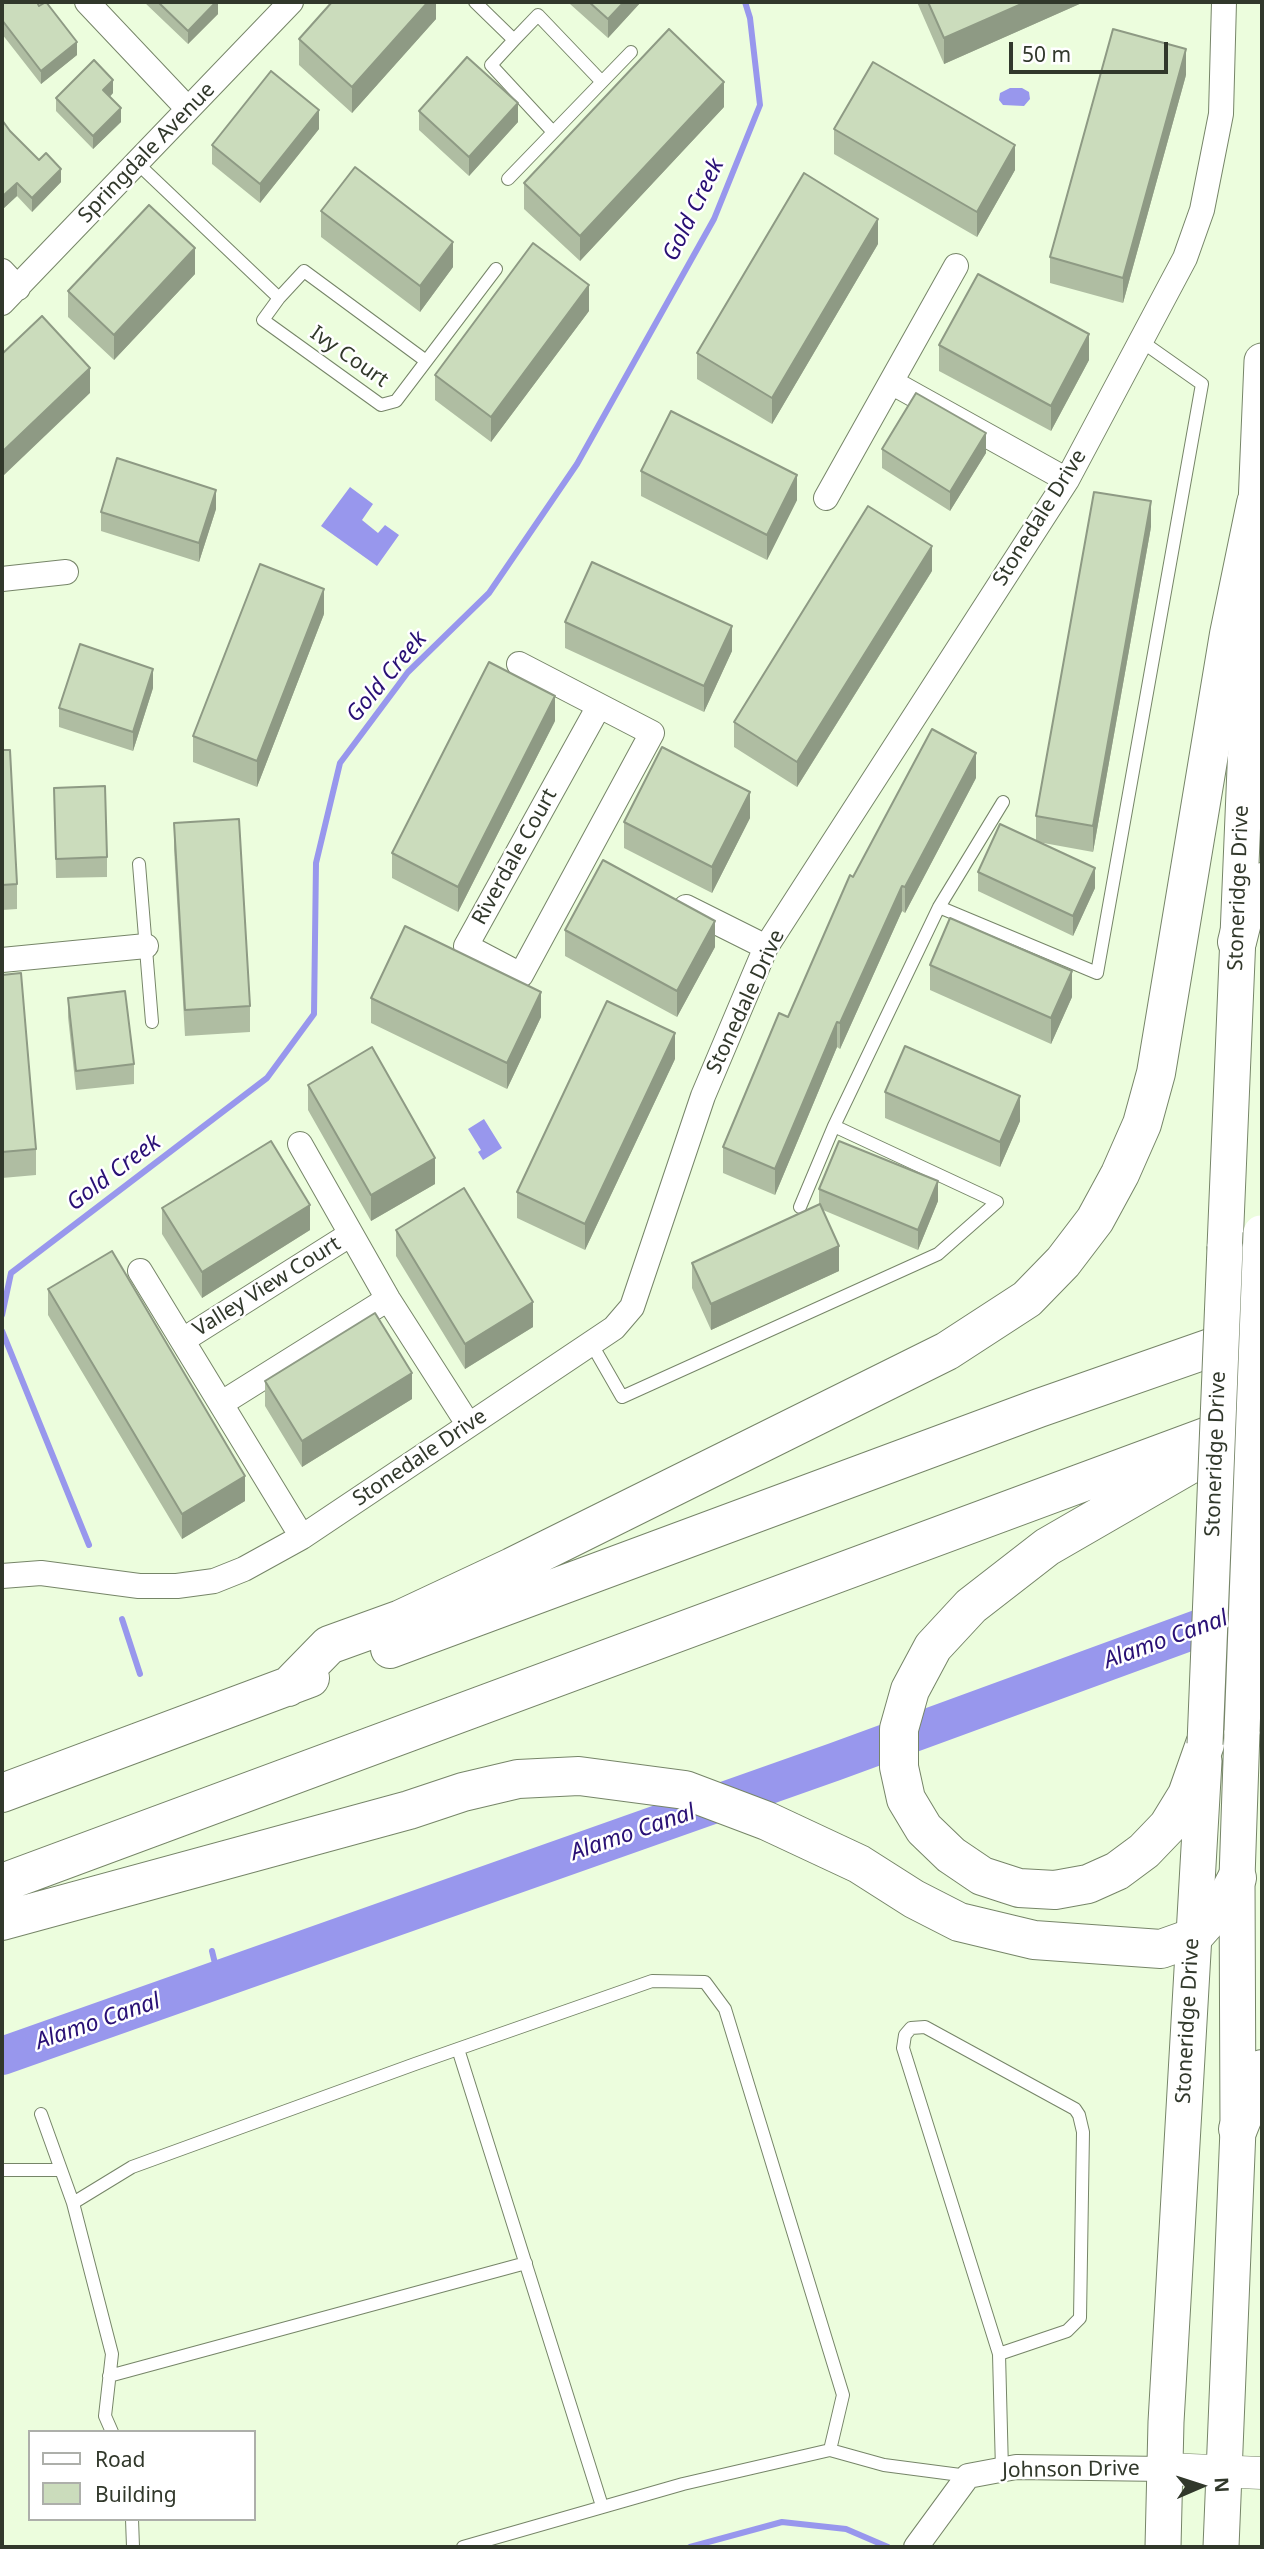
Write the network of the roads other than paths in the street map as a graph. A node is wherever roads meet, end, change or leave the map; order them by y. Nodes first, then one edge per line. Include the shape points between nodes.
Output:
1 (87, 2) edge
2 (290, 2) edge
3 (475, 2) edge
4 (1224, 2) edge
5 (514, 40) junction
6 (631, 51) dead end
7 (602, 82) junction
8 (188, 109) junction
9 (553, 132) junction
10 (137, 163) junction
11 (508, 179) dead end
12 (956, 266) dead end
13 (496, 269) dead end
14 (7, 287) edge
15 (279, 299) junction
16 (1141, 341) junction
17 (426, 361) junction
18 (1262, 361) edge
19 (891, 382) junction
20 (1067, 480) junction
21 (826, 498) dead end
22 (1256, 503) junction
23 (66, 572) dead end
24 (2, 579) edge
25 (519, 664) dead end
26 (599, 706) junction
27 (1003, 802) dead end
28 (585, 856) junction
29 (139, 864) dead end
30 (609, 868) edge
31 (1262, 882) edge
32 (670, 898) edge
33 (939, 907) junction
34 (1237, 942) junction
35 (146, 946) junction
36 (766, 947) junction
37 (2, 960) edge
38 (152, 1022) dead end
39 (834, 1125) junction
40 (300, 1144) dead end
41 (800, 1207) dead end
42 (1262, 1227) edge
43 (351, 1234) junction
44 (140, 1271) dead end
45 (388, 1299) junction
46 (1262, 1305) edge
47 (1246, 1336) edge
48 (183, 1340) junction
49 (591, 1343) junction
50 (222, 1403) junction
51 (1262, 1418) edge
52 (468, 1424) junction
53 (302, 1537) junction
54 (2, 1576) edge
55 (288, 1687) junction
56 (1205, 1744) junction
57 (2, 1793) edge
58 (1237, 1878) junction
59 (2, 1883) edge
60 (2, 1921) edge
61 (1192, 1937) junction
62 (458, 2049) junction
63 (1262, 2068) edge
64 (41, 2113) dead end
65 (1238, 2129) junction
66 (61, 2170) junction
67 (2, 2171) edge
68 (73, 2203) junction
69 (526, 2263) junction
70 (999, 2354) junction
71 (109, 2376) junction
72 (111, 2430) edge
73 (830, 2450) junction
74 (1165, 2469) junction
75 (1002, 2470) junction
76 (1222, 2471) junction
77 (1262, 2473) edge
78 (968, 2476) junction
79 (602, 2506) junction
80 (132, 2521) edge
81 (133, 2547) edge
82 (463, 2547) edge
83 (916, 2547) edge
84 (1163, 2547) edge
85 (1220, 2547) edge

1 - 8 street
2 - 8 street, Springdale Avenue
3 - 5 lane
4 - 16 street, Stonedale Drive via 1221,114 1202,210 1185,258
5 - 7 lane via 538,15
5 - 9 lane via 491,65
6 - 7 lane
7 - 9 lane
8 - 10 street, Springdale Avenue
9 - 11 lane
10 - 14 street, Springdale Avenue
10 - 15 lane
12 - 19 street
13 - 17 lane, Ivy Court
15 - 17 lane, Ivy Court via 304,271
15 - 17 lane, Ivy Court via 263,320 381,405 396,401
16 - 20 street, Stonedale Drive
16 - 33 lane via 1202,384 1097,973
18 - 22 main road, Stoneridge Drive
19 - 20 street
19 - 21 street
20 - 36 street, Stonedale Drive
22 - 34 main road, Stoneridge Drive
22 - 55 highway via 1228,634 1156,1073 1142,1124 1120,1174 1095,1220 1063,1262 1027,1298 947,1351 512,1567 401,1619 328,1645
23 - 24 street
25 - 26 street, Riverdale Court
26 - 28 street, Riverdale Court via 652,733
26 - 28 street, Riverdale Court via 466,946 521,975
27 - 33 lane
28 - 30 street
29 - 35 lane
31 - 34 highway via 1247,902
32 - 36 street
33 - 39 lane
34 - 56 main road, Stoneridge Drive, bridge
35 - 37 street
35 - 38 lane
36 - 49 street, Stonedale Drive via 703,1096 632,1307 614,1328
39 - 41 lane
39 - 49 lane via 997,1202 938,1254 622,1397
40 - 43 street, Valley View Court
42 - 58 main road, Stoneridge Drive, bridge
43 - 45 street, Valley View Court
43 - 48 street, Valley View Court
44 - 48 street, Valley View Court
45 - 50 street
45 - 52 street, Valley View Court
46 - 47 highway
47 - 55 highway via 1039,1408
48 - 50 street, Valley View Court
49 - 52 street, Stonedale Drive
50 - 53 street, Valley View Court
51 - 56 highway via 1148,1491 1047,1547 971,1606 933,1647 909,1690 899,1729 899,1767 906,1799 924,1829 951,1855 982,1876 1019,1888 1055,1890 1088,1884 1117,1871 1144,1851 1168,1826 1187,1795
51 - 59 highway
52 - 53 street, Stonedale Drive
53 - 54 street, Stonedale Drive via 214,1581 177,1586 139,1586 41,1573
55 - 57 highway
56 - 61 main road, Stoneridge Drive
58 - 61 highway via 1225,1901
58 - 65 main road, Stoneridge Drive
60 - 61 highway via 518,1779 579,1776 685,1790 767,1821 859,1864 959,1922 992,1932 1034,1940 1161,1949
61 - 74 main road, Stoneridge Drive
62 - 68 lane via 132,2167
62 - 69 lane
62 - 73 lane via 652,1981 705,1982 725,2009 844,2395
63 - 65 highway
64 - 66 lane
65 - 76 main road, Stoneridge Drive
66 - 67 lane
66 - 68 lane
68 - 71 lane via 112,2354
69 - 71 lane
69 - 79 lane
70 - 70 lane via 903,2048 911,2028 925,2027 1080,2115 1080,2318 1068,2331
70 - 75 lane
71 - 72 lane via 105,2416
73 - 78 lane via 884,2465
73 - 79 lane
74 - 75 street, Johnson Drive
74 - 76 street, Johnson Drive
74 - 84 main road, Stoneridge Drive
75 - 78 street, Johnson Drive
76 - 77 street, Johnson Drive
76 - 85 main road, Stoneridge Drive
78 - 83 street
79 - 82 lane
80 - 81 lane

